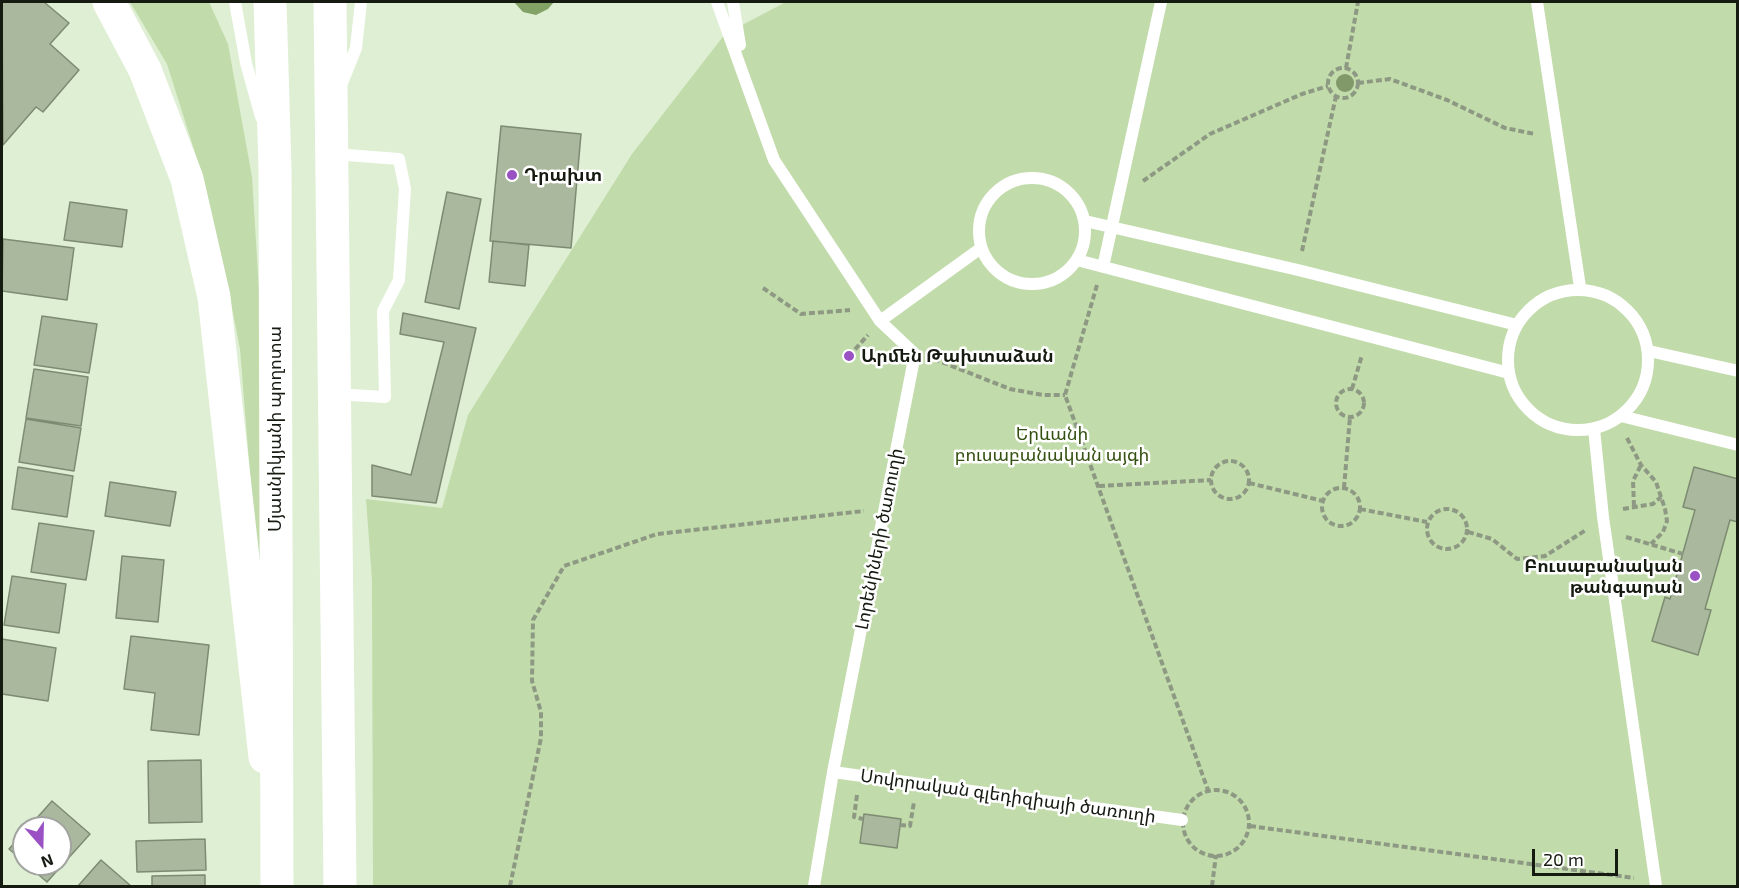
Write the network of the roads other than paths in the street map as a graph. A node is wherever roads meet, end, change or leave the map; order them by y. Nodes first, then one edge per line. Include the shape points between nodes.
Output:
1 (109, 2) edge
2 (235, 2) edge
3 (270, 2) edge
4 (330, 2) edge
5 (361, 2) edge
6 (717, 2) edge
7 (733, 2) edge
8 (1161, 2) edge
9 (1537, 2) edge
10 (746, 79) junction
11 (331, 109) junction
12 (332, 153) junction
13 (274, 169) junction
14 (1085, 222) junction
15 (1110, 227) junction
16 (981, 248) junction
17 (1077, 261) junction
18 (1103, 267) junction
19 (1580, 287) junction
20 (877, 324) junction
21 (1517, 325) junction
22 (1649, 351) junction
23 (1737, 371) edge
24 (1509, 373) junction
25 (333, 394) junction
26 (1621, 416) junction
27 (1594, 429) junction
28 (1737, 446) edge
29 (833, 772) junction
30 (1182, 820) road end
31 (277, 871) edge
32 (1656, 884) edge
33 (340, 886) edge
34 (814, 886) edge

1 - 31 main road via 146,70 187,179 214,297
2 - 13 lane via 246,63
3 - 13 main road, Մյասնիկյանի պողոտա
4 - 11 main road
5 - 11 lane via 356,48
6 - 10 lane
7 - 10 lane
8 - 15 lane
9 - 19 lane
10 - 20 lane via 774,160 872,308
11 - 12 main road
12 - 25 main road
12 - 25 lane via 399,159 405,189 399,280 383,311 385,397
13 - 31 main road, Մյասնիկյանի պողոտա
14 - 15 lane
14 - 16 lane via 1077,201 1062,186 1041,178 1019,178 999,188 985,205 978,226
14 - 17 lane via 1085,242
15 - 18 lane
15 - 21 lane
16 - 17 lane via 991,265 1006,278 1025,285 1045,283 1063,275
16 - 20 lane
17 - 18 lane
18 - 24 lane
19 - 21 lane via 1548,294
19 - 22 lane via 1623,305 1640,326
20 - 29 lane, Լորենիների ծառուղի via 915,354
21 - 24 lane via 1509,348
22 - 23 lane
22 - 26 lane via 1644,388
24 - 27 lane via 1516,394 1530,412 1550,425 1571,430
25 - 33 main road
26 - 27 lane
26 - 28 lane
27 - 32 lane
29 - 30 lane, Սովորական գլեդիզիայի ծառուղի
29 - 34 lane, Լորենիների ծառուղի

